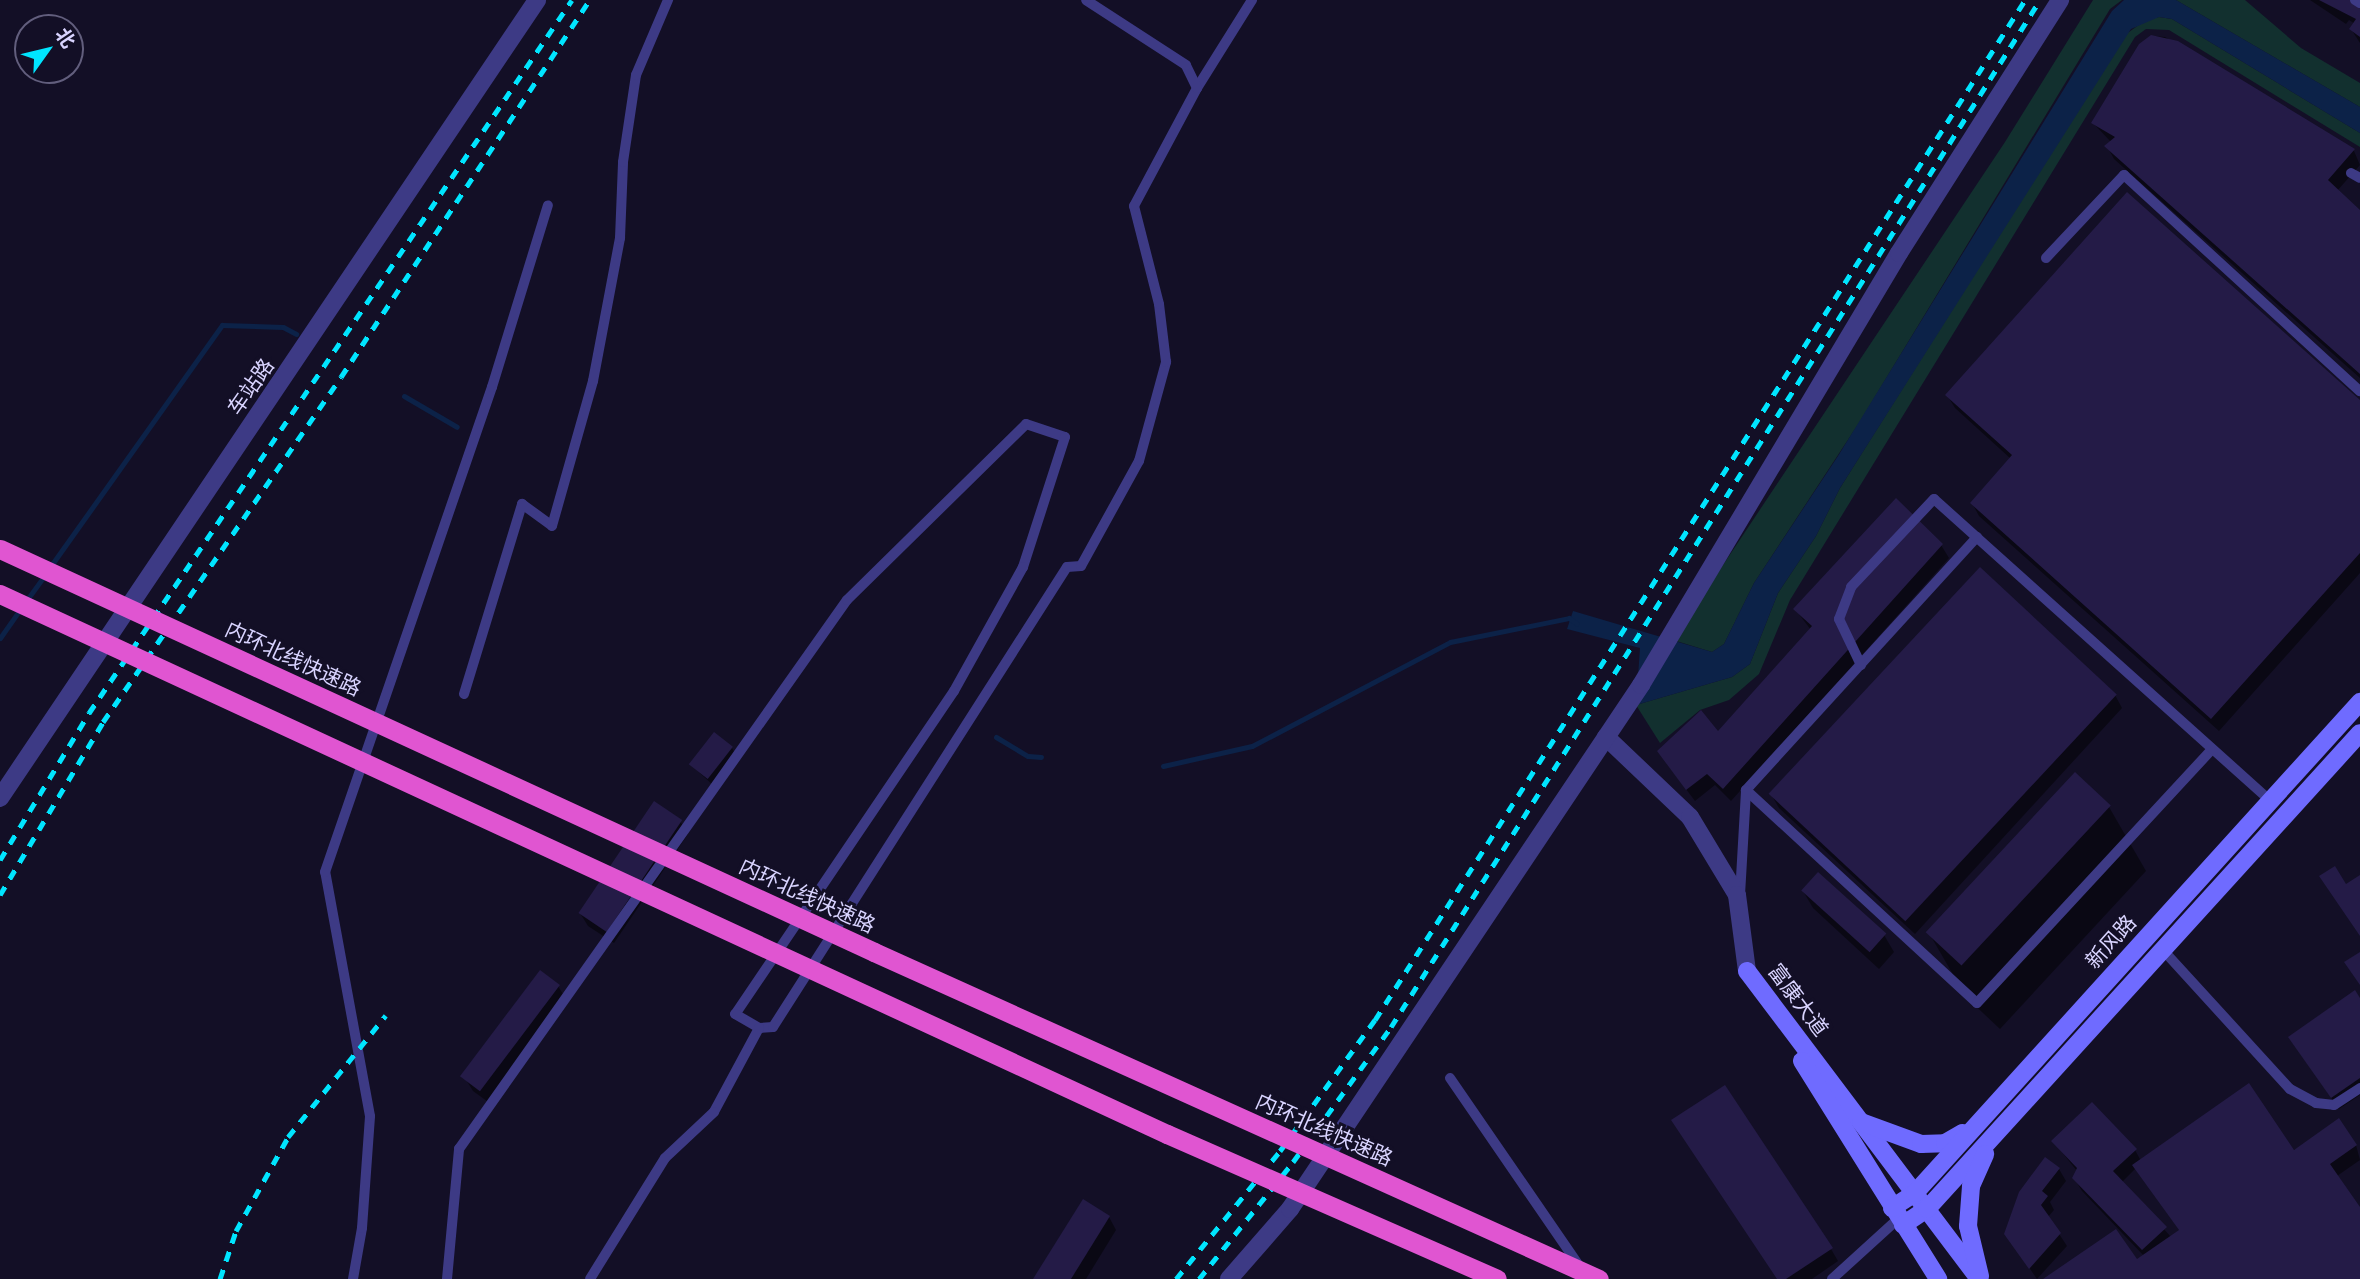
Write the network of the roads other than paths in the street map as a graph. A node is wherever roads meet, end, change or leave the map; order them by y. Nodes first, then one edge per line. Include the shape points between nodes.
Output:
1 (537, 0) edge
2 (668, 0) edge
3 (1086, 0) edge
4 (1252, 0) edge
5 (2060, 0) edge
6 (2355, 0) edge
7 (2360, 3) edge
8 (1197, 88) junction
9 (548, 205) dead end
10 (2046, 258) dead end
11 (2360, 391) edge
12 (1977, 537) junction
13 (0, 549) edge
14 (0, 594) edge
15 (1861, 665) junction
16 (464, 694) dead end
17 (2360, 702) edge
18 (2360, 733) edge
19 (1606, 737) junction
20 (2212, 749) junction
21 (1746, 790) junction
22 (0, 798) edge
23 (2270, 801) junction
24 (1739, 908) junction
25 (2163, 950) junction
26 (1747, 971) junction
27 (759, 1028) junction
28 (1450, 1078) dead end
29 (2359, 1090) edge
30 (1861, 1122) junction
31 (1977, 1124) junction
32 (1993, 1137) junction
33 (1915, 1193) junction
34 (1927, 1209) junction
35 (1898, 1217) junction
36 (353, 1279) edge
37 (447, 1279) edge
38 (590, 1279) edge
39 (1229, 1279) edge
40 (1497, 1279) edge
41 (1588, 1279) edge
42 (1599, 1279) edge
43 (1832, 1279) edge
44 (1938, 1279) edge
45 (1980, 1279) edge

1 - 22 street, 车站路
2 - 16 lane via 636,75 623,162 620,238 593,381 552,526 522,504
3 - 8 lane via 1186,65
4 - 8 lane
5 - 19 street via 1899,253
6 - 7 lane
8 - 27 lane via 1134,206 1159,304 1166,362 1139,461 1081,566 1067,567 773,1027
9 - 36 lane via 492,387 324,872 370,1116 362,1228
10 - 11 lane via 2124,175
12 - 15 lane
12 - 15 lane via 1934,499 1850,587 1839,619
12 - 20 lane
13 - 42 highway, 内环北线快速路, bridge via 874,952
14 - 40 highway, bridge via 1167,1135
15 - 21 lane
17 - 23 main road, 新风路
18 - 25 main road, 新风路
19 - 24 street via 1690,817 1737,895
19 - 39 street via 1290,1209
20 - 21 lane via 1977,1003
20 - 23 lane
21 - 24 lane
23 - 31 main road, 新风路
24 - 26 street
25 - 29 lane via 2290,1089 2316,1103 2334,1105
25 - 32 main road, 新风路
26 - 30 main road, 富康大道
26 - 35 main road, 富康大道
27 - 37 lane via 735,1014 954,691 1023,567 1065,437 1026,424 847,600 459,1149
27 - 38 lane via 714,1112 665,1158
28 - 41 lane
30 - 31 main road via 1921,1144 1945,1143
30 - 33 main road, 富康大道
31 - 33 main road, 新风路
32 - 34 main road, 新风路
32 - 45 main road via 1971,1186 1968,1226
33 - 34 main road, 富康大道
33 - 35 main road, 新风路
34 - 35 main road, 新风路
34 - 45 main road, 富康大道
35 - 43 lane
35 - 44 main road, 富康大道

